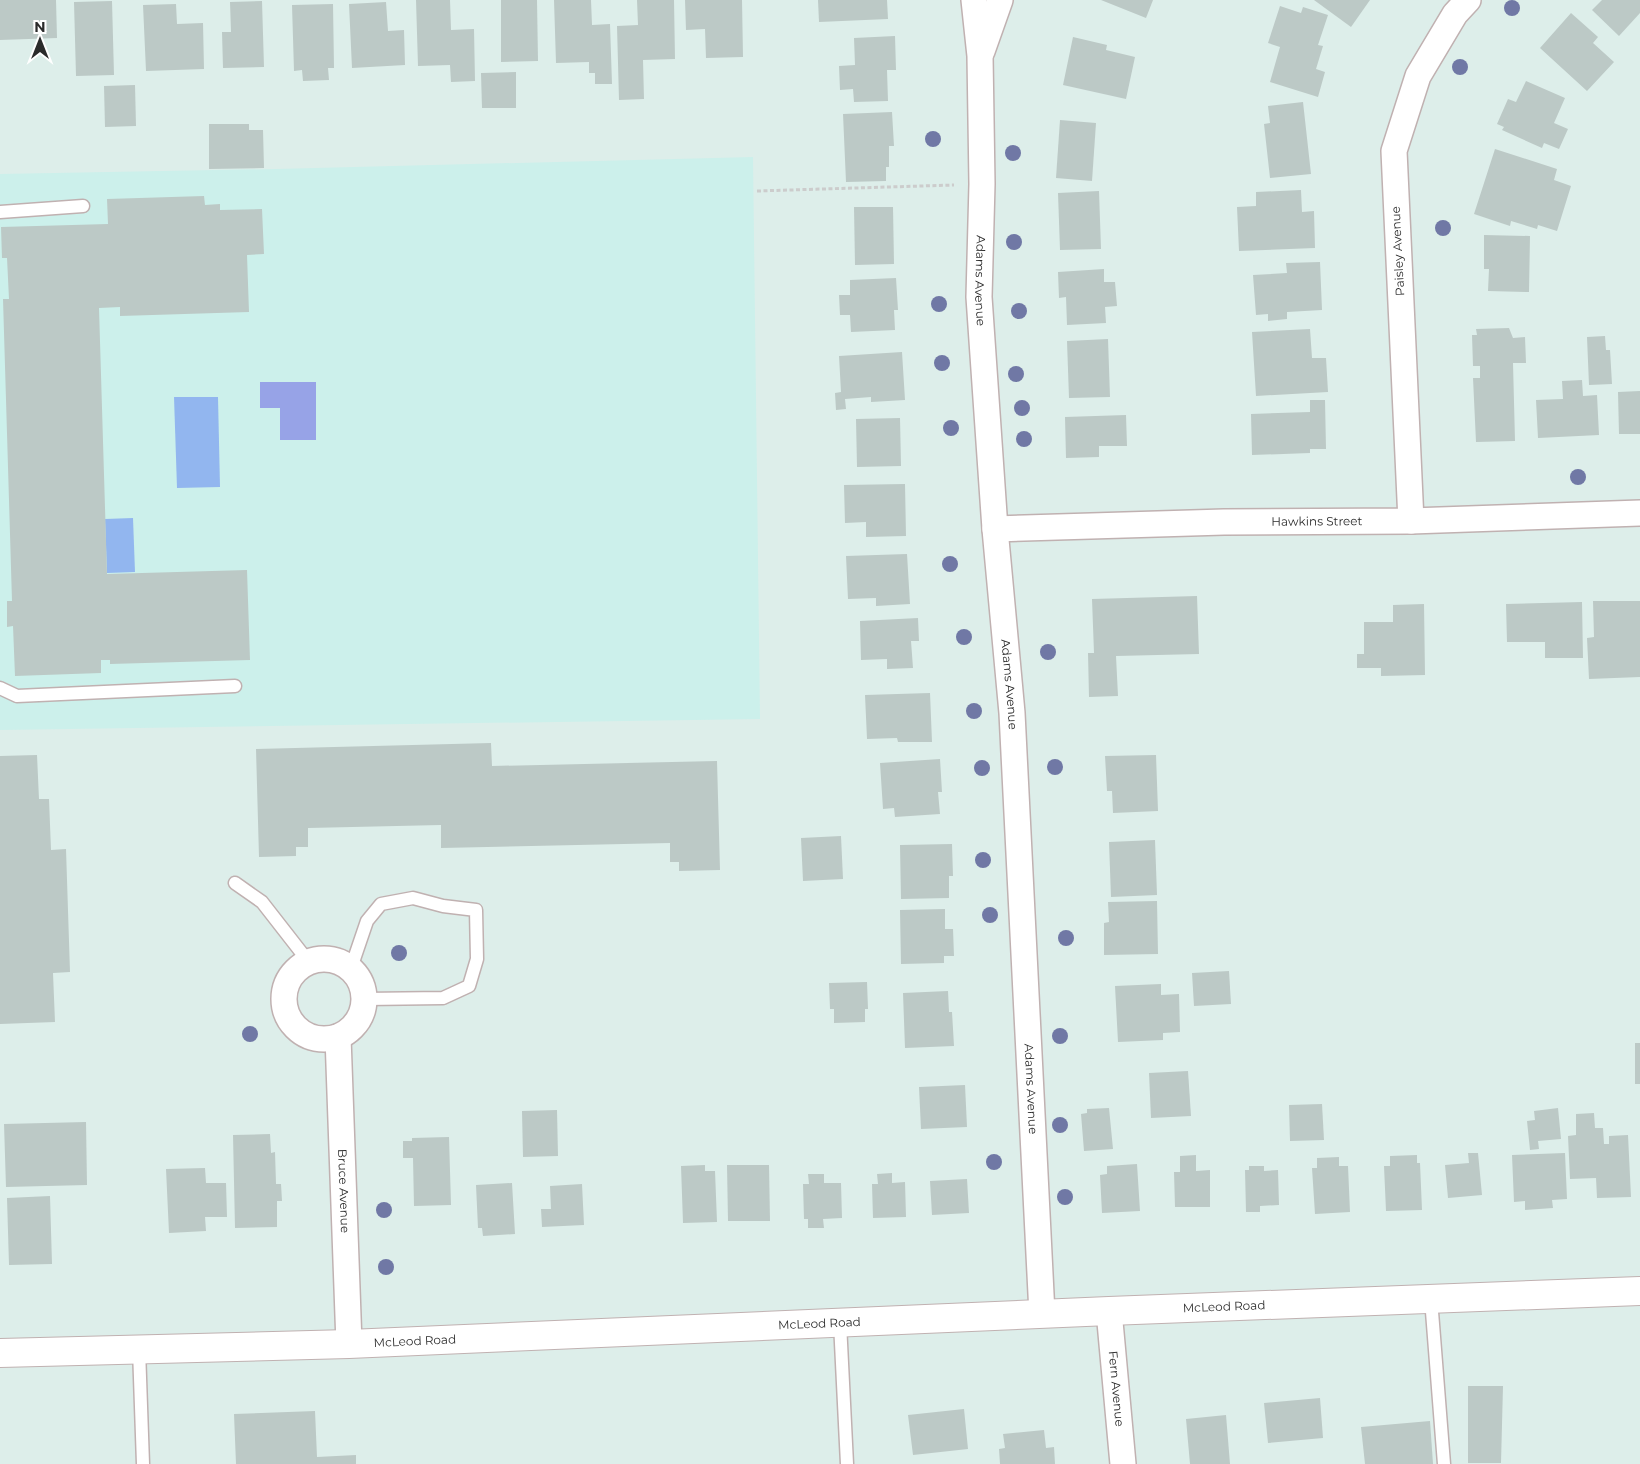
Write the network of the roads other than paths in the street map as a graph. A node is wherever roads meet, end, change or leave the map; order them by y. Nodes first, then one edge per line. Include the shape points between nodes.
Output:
1 (974, 0) edge
2 (1000, 0) edge
3 (1468, 0) edge
4 (980, 56) junction
5 (83, 206) dead end
6 (0, 212) edge
7 (1640, 513) edge
8 (1411, 521) junction
9 (995, 529) junction
10 (235, 686) dead end
11 (0, 688) edge
12 (235, 882) dead end
13 (308, 961) junction
14 (351, 968) junction
15 (365, 999) junction
16 (338, 1037) junction
17 (1640, 1291) edge
18 (1431, 1299) junction
19 (1110, 1311) junction
20 (1042, 1314) junction
21 (840, 1323) junction
22 (349, 1344) junction
23 (139, 1349) junction
24 (0, 1353) edge
25 (143, 1464) edge
26 (848, 1464) edge
27 (1123, 1464) edge
28 (1444, 1464) edge

1 - 4 street, Adams Avenue
2 - 4 street, Adams Avenue
3 - 8 street, Paisley Avenue via 1455,14 1418,76 1394,151
4 - 9 street, Adams Avenue via 982,184 979,297
5 - 6 lane
7 - 8 street, Hawkins Street
8 - 9 street, Hawkins Street via 1224,522
9 - 20 street, Adams Avenue via 1012,713
10 - 11 lane via 17,696
12 - 13 lane via 262,902
13 - 14 street via 330,958
13 - 16 street via 288,980 284,1007 298,1030 310,1037
14 - 15 street via 364,987
14 - 15 lane via 367,921 381,904 413,898 476,910 477,959 469,986 443,998
15 - 16 street via 358,1023
16 - 22 street, Bruce Avenue
17 - 18 main road, McLeod Road
18 - 19 main road, McLeod Road
18 - 28 lane
19 - 20 main road, McLeod Road
19 - 27 street, Fern Avenue
20 - 21 main road, McLeod Road
21 - 22 main road, McLeod Road
21 - 26 lane
22 - 23 main road, McLeod Road
23 - 24 main road, McLeod Road
23 - 25 lane

